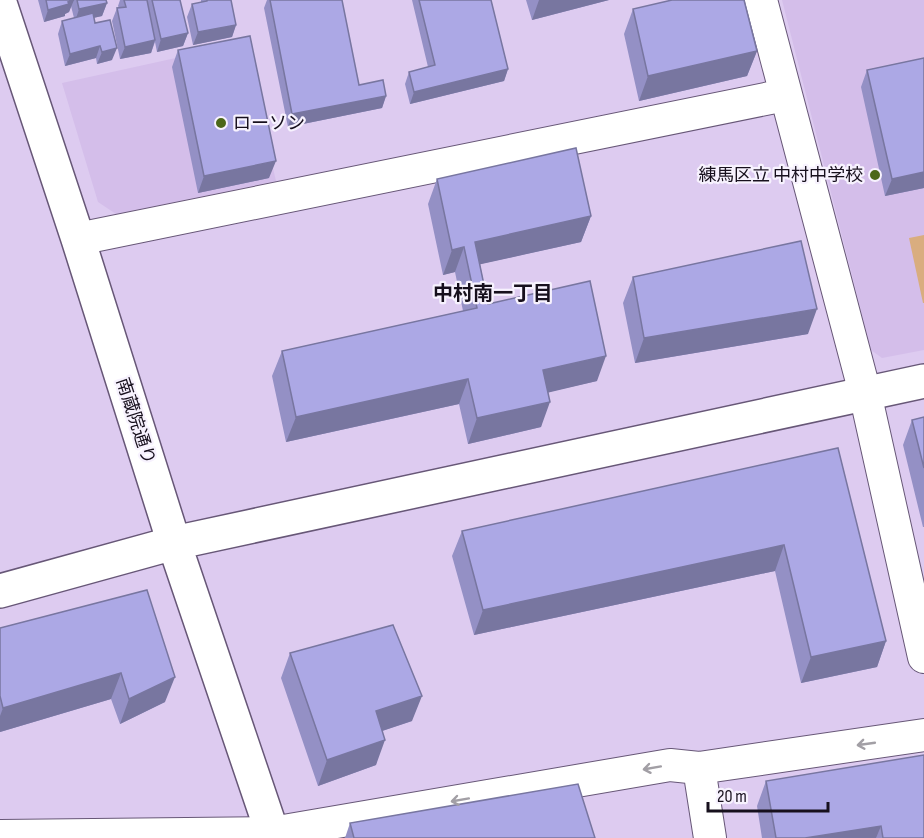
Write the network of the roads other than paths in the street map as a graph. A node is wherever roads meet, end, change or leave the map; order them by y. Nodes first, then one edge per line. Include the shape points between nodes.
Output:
1 (760, 0) edge
2 (0, 3) edge
3 (785, 95) junction
4 (78, 239) junction
5 (924, 381) edge
6 (865, 393) junction
7 (174, 543) junction
8 (0, 591) edge
9 (924, 657) edge
10 (924, 735) edge
11 (699, 768) junction
12 (273, 835) edge
13 (10, 837) edge
14 (710, 838) edge

1 - 3 street
2 - 4 street, 南蔵院通り
3 - 4 street
3 - 6 street
4 - 7 street, 南蔵院通り
5 - 6 street
6 - 7 street
6 - 9 street
7 - 8 street
7 - 12 street, 南蔵院通り
10 -> 11 street
11 -> 12 street via 670,765
11 - 14 street
12 - 13 street

